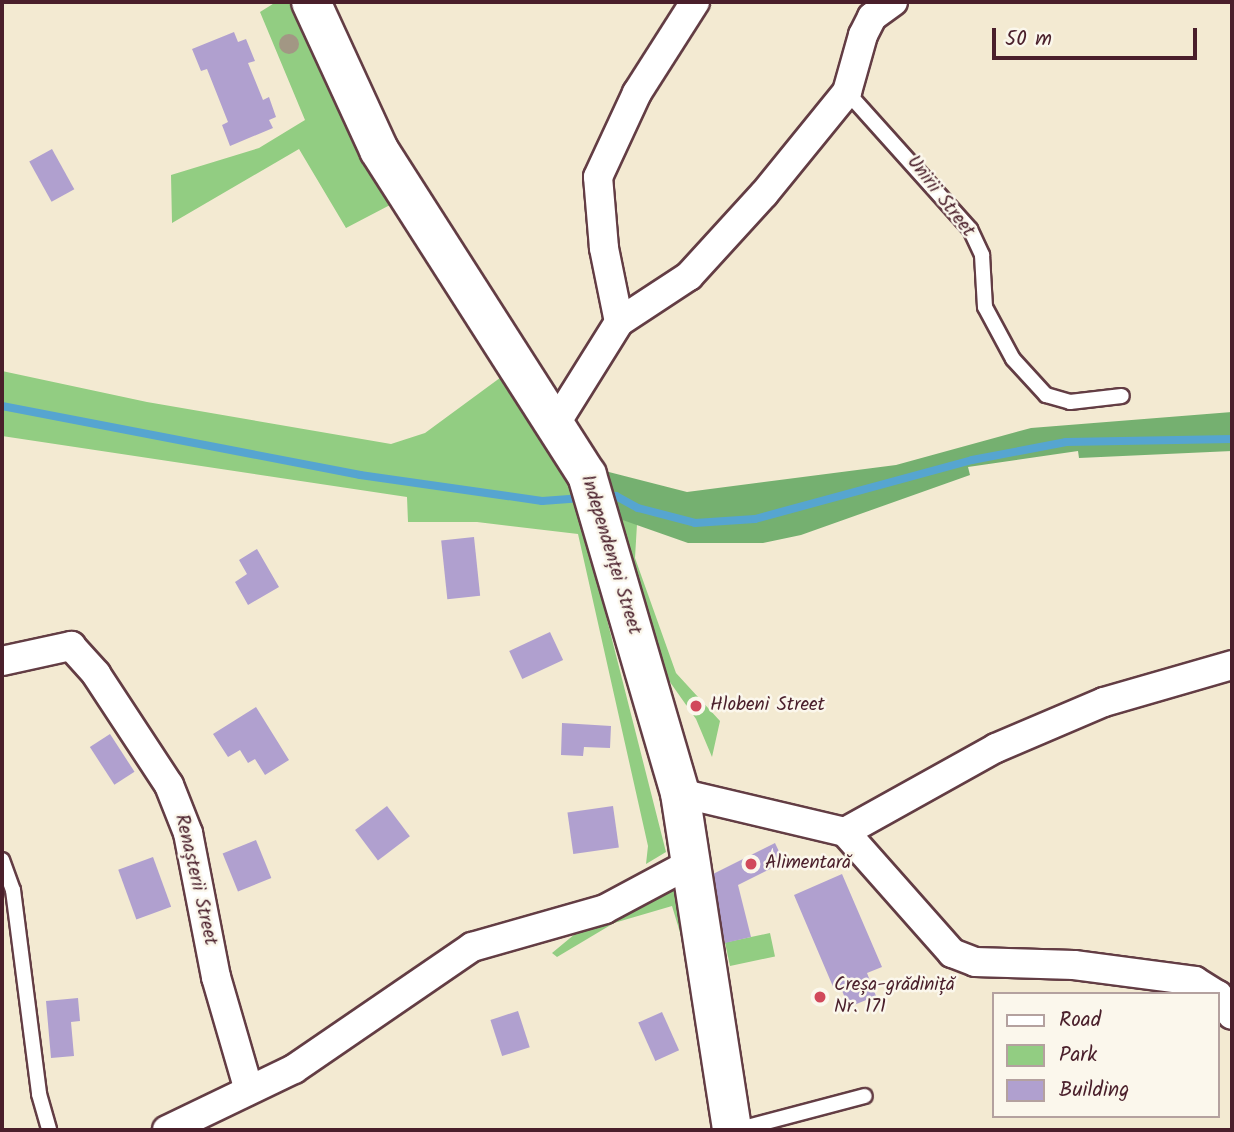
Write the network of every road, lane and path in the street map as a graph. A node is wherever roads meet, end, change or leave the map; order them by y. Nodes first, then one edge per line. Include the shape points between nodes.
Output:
1 (311, 2) edge
2 (693, 2) edge
3 (893, 2) edge
4 (847, 92) junction
5 (619, 322) junction
6 (1122, 396) dead end
7 (556, 423) junction
8 (2, 661) edge
9 (1232, 665) edge
10 (680, 793) junction
11 (845, 832) junction
12 (2, 860) edge
13 (693, 862) junction
14 (1214, 992) edge
15 (1220, 998) edge
16 (1232, 1015) edge
17 (248, 1087) junction
18 (865, 1096) dead end
19 (49, 1130) edge
20 (167, 1130) edge
21 (734, 1130) edge

1 - 7 main road, Independenței Street via 379,150
2 - 5 street via 637,93 598,177 604,248
3 - 4 street via 872,17
4 - 5 street via 689,276
4 - 6 lane, Unirii Street via 970,229 982,255 985,306 1013,359 1046,395 1070,402
5 - 7 street
7 - 10 main road, Independenței Street via 587,475 604,522
8 - 17 street, Renașterii Street via 71,646 96,674 169,785 188,833 216,977
9 - 11 street via 1104,702 996,748
10 - 11 street
10 - 13 main road, Independenței Street
11 - 14 street via 952,953 975,962 1074,965 1195,981
12 - 19 lane via 13,890 40,1094
13 - 17 street via 606,909 472,947 294,1069
13 - 21 main road, Independenței Street
15 - 16 street
17 - 20 street
18 - 21 lane

